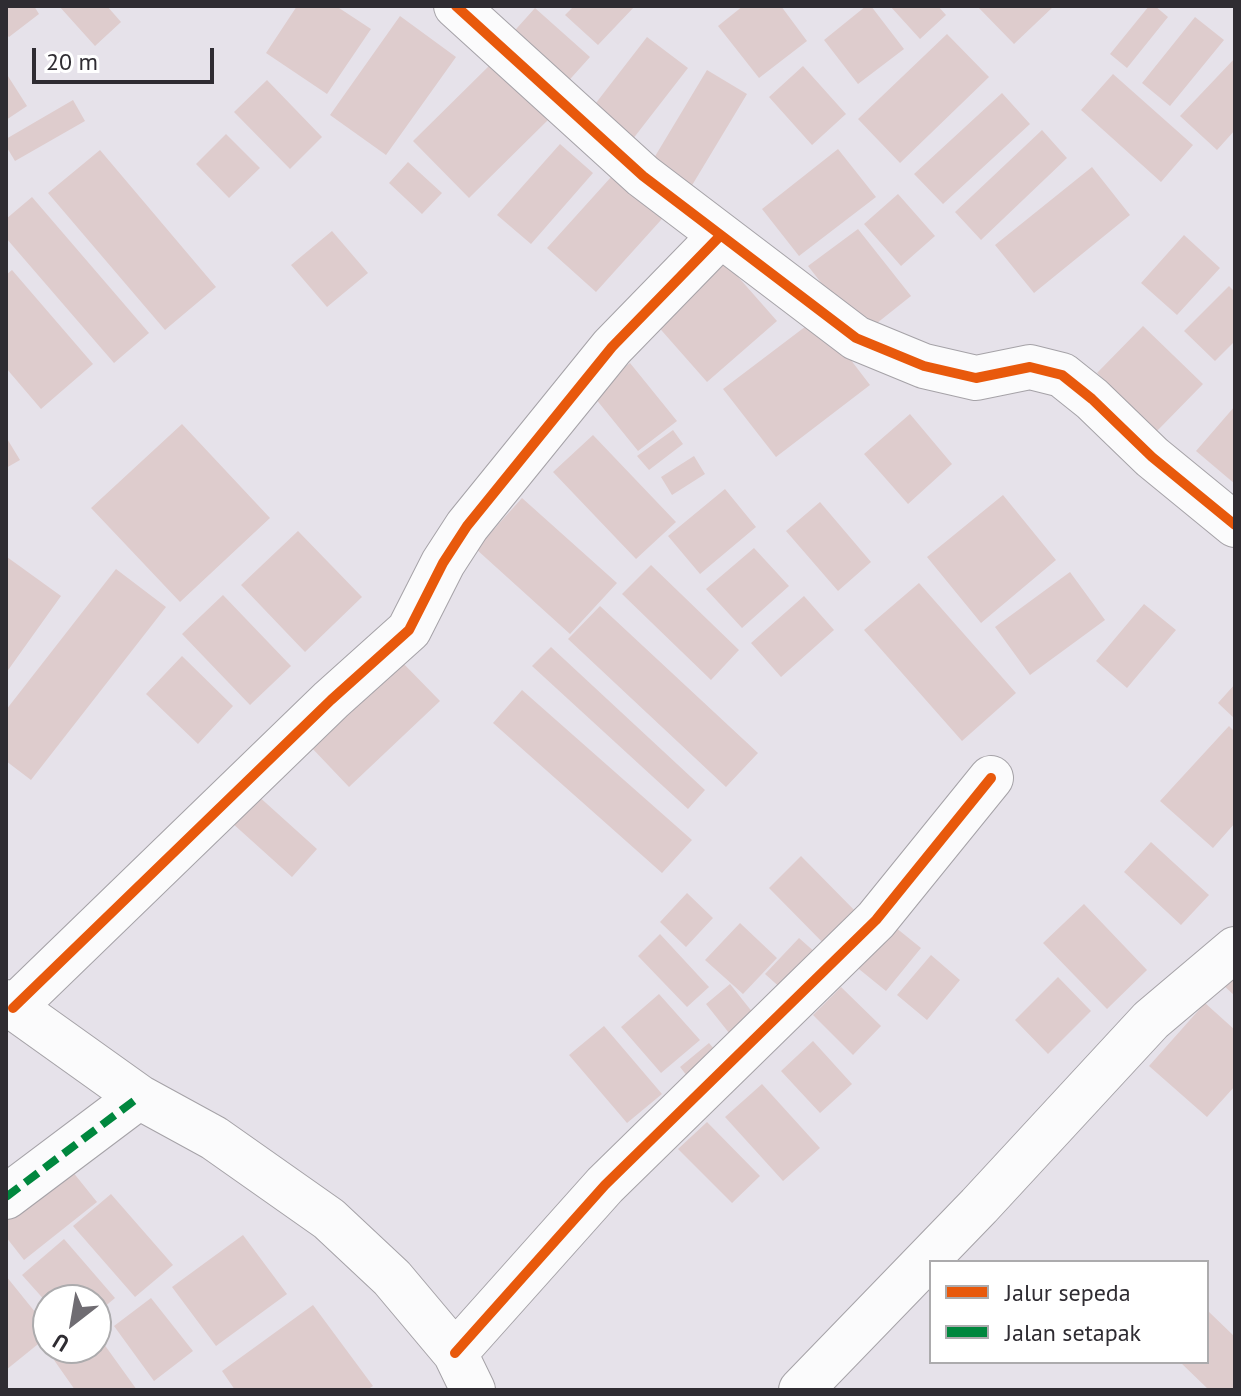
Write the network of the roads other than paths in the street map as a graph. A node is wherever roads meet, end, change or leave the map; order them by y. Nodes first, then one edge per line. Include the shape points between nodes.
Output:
1 (456, 6) edge
2 (720, 236) junction
3 (1235, 525) edge
4 (991, 778) dead end
5 (1235, 949) edge
6 (10, 1005) edge
7 (139, 1097) junction
8 (6, 1197) edge
9 (464, 1371) edge
10 (801, 1390) edge

1 - 2 street via 643,176
2 - 3 street via 856,338 924,366 976,378 1030,367 1062,375
2 - 6 street via 612,347 484,503 443,563 409,630
4 - 9 street via 876,920 605,1185
5 - 10 street via 1151,1020
6 - 7 street
7 - 8 street
7 - 9 street via 214,1138 329,1219 392,1278

